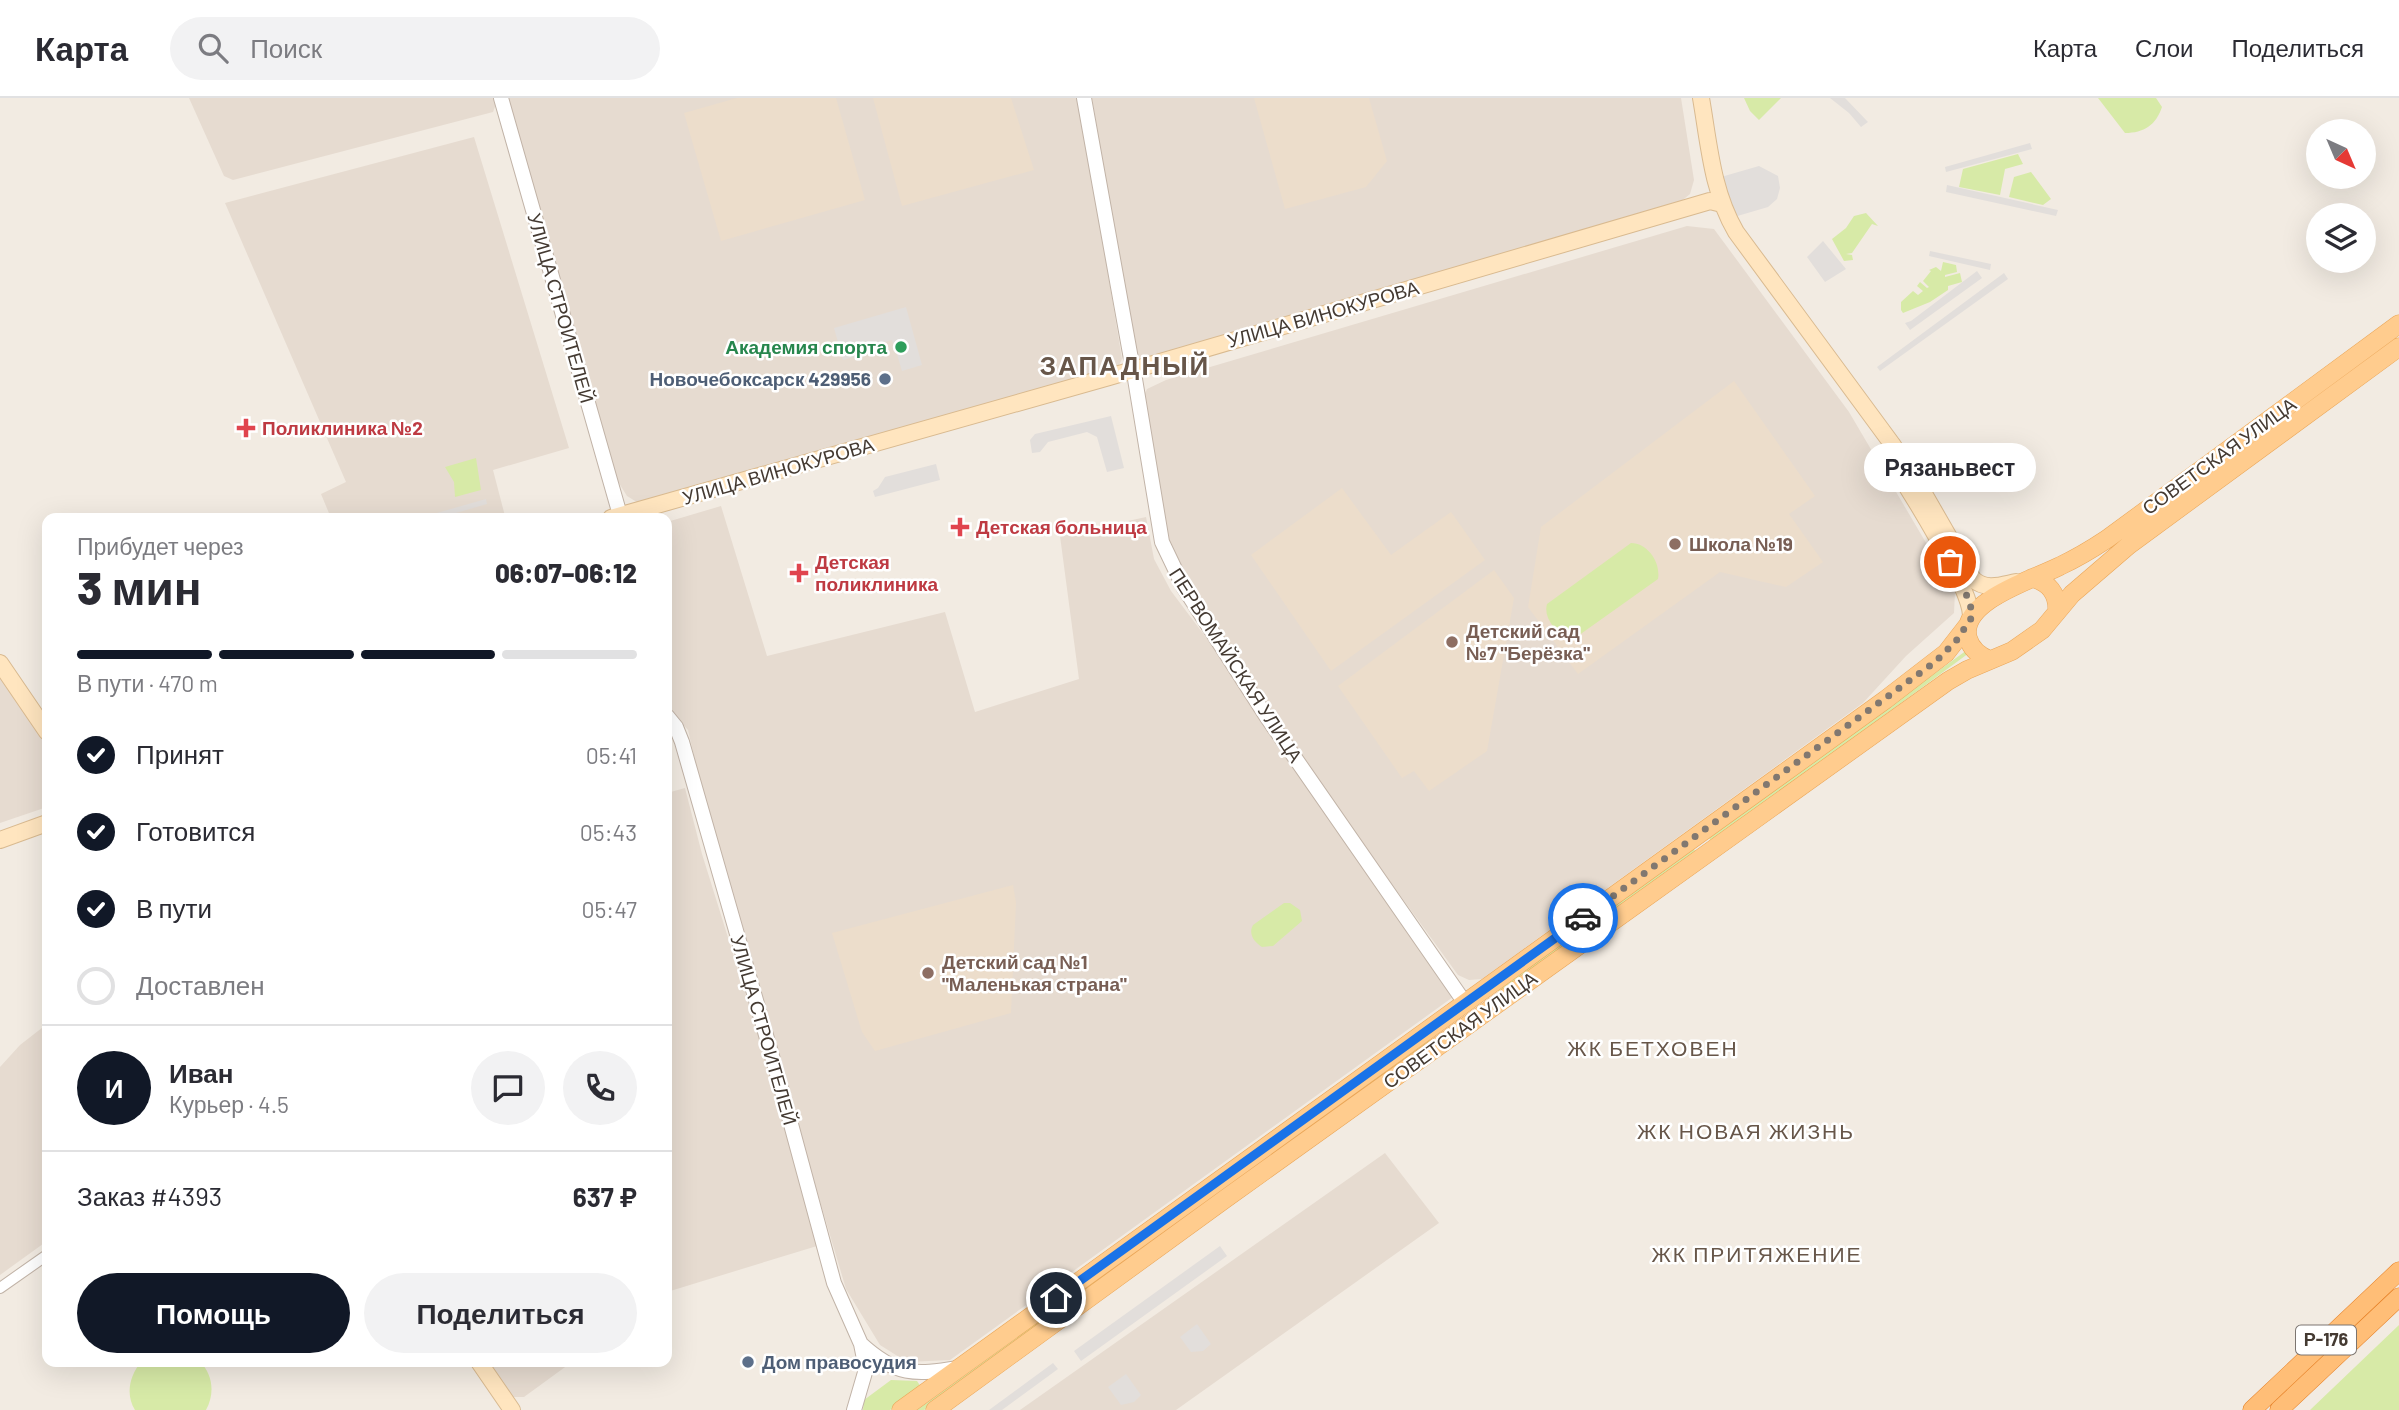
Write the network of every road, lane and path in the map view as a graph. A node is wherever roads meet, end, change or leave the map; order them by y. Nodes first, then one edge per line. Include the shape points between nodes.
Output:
1 (501, 98) edge
2 (1084, 98) edge
3 (1690, 98) edge
4 (1701, 98) edge
5 (1715, 205) junction
6 (2399, 324) edge
7 (2399, 346) edge
8 (1134, 375) junction
9 (1843, 386) junction
10 (847, 456) junction
11 (617, 513) edge
12 (633, 513) edge
13 (661, 513) edge
14 (2028, 579) junction
15 (2057, 611) junction
16 (1969, 621) junction
17 (1990, 660) junction
18 (0, 663) edge
19 (672, 722) edge
20 (42, 725) edge
21 (42, 815) edge
22 (42, 825) edge
23 (0, 829) edge
24 (1696, 836) junction
25 (0, 841) edge
26 (1708, 853) junction
27 (1465, 1003) junction
28 (1476, 1019) junction
29 (1214, 1184) junction
30 (1225, 1199) junction
31 (42, 1259) edge
32 (2399, 1271) edge
33 (0, 1288) edge
34 (2399, 1297) edge
35 (861, 1344) junction
36 (482, 1367) edge
37 (960, 1367) junction
38 (512, 1410) edge
39 (854, 1410) edge
40 (901, 1410) edge
41 (935, 1410) edge
42 (2252, 1410) edge
43 (2279, 1410) edge

1 - 11 street, УЛИЦА СТРОИТЕЛЕЙ
2 - 8 street, ПЕРВОМАЙСКАЯ УЛИЦА
3 - 5 main road
4 - 5 main road
5 - 8 main road, УЛИЦА ВИНОКУРОВА
5 - 9 main road
6 - 14 main road, СОВЕТСКАЯ УЛИЦА via 2107,539
7 - 15 main road, СОВЕТСКАЯ УЛИЦА via 2129,545
8 - 10 main road, УЛИЦА ВИНОКУРОВА
8 - 27 street, ПЕРВОМАЙСКАЯ УЛИЦА via 1162,542 1184,589
9 - 14 main road via 1919,485 1973,579 1992,586
9 - 16 main road via 1966,593
10 - 12 main road, УЛИЦА ВИНОКУРОВА
10 - 13 main road, УЛИЦА ВИНОКУРОВА
14 - 15 main road via 2042,580 2052,590
14 - 16 main road, СОВЕТСКАЯ УЛИЦА via 2010,587
15 - 17 main road, СОВЕТСКАЯ УЛИЦА via 2042,630 2012,652
16 - 17 main road via 1970,644
16 - 24 main road, СОВЕТСКАЯ УЛИЦА via 1935,662
17 - 26 main road, СОВЕТСКАЯ УЛИЦА via 1948,681
18 - 20 main road
19 - 35 street, УЛИЦА СТРОИТЕЛЕЙ via 682,742 834,1283
21 - 23 main road
22 - 25 main road
24 - 26 main road
24 - 27 main road, СОВЕТСКАЯ УЛИЦА
26 - 28 main road, СОВЕТСКАЯ УЛИЦА
27 - 28 main road, ПЕРВОМАЙСКАЯ УЛИЦА
27 - 29 main road, СОВЕТСКАЯ УЛИЦА
28 - 30 main road, СОВЕТСКАЯ УЛИЦА
29 - 30 main road
29 - 37 main road, СОВЕТСКАЯ УЛИЦА
30 - 41 main road, СОВЕТСКАЯ УЛИЦА
31 - 33 street
32 - 42 highway, Р-176
34 - 43 highway, Р-176
35 - 37 street via 879,1360 908,1372
35 - 39 street, УЛИЦА СТРОИТЕЛЕЙ via 866,1369
36 - 38 main road
37 - 40 main road, СОВЕТСКАЯ УЛИЦА

